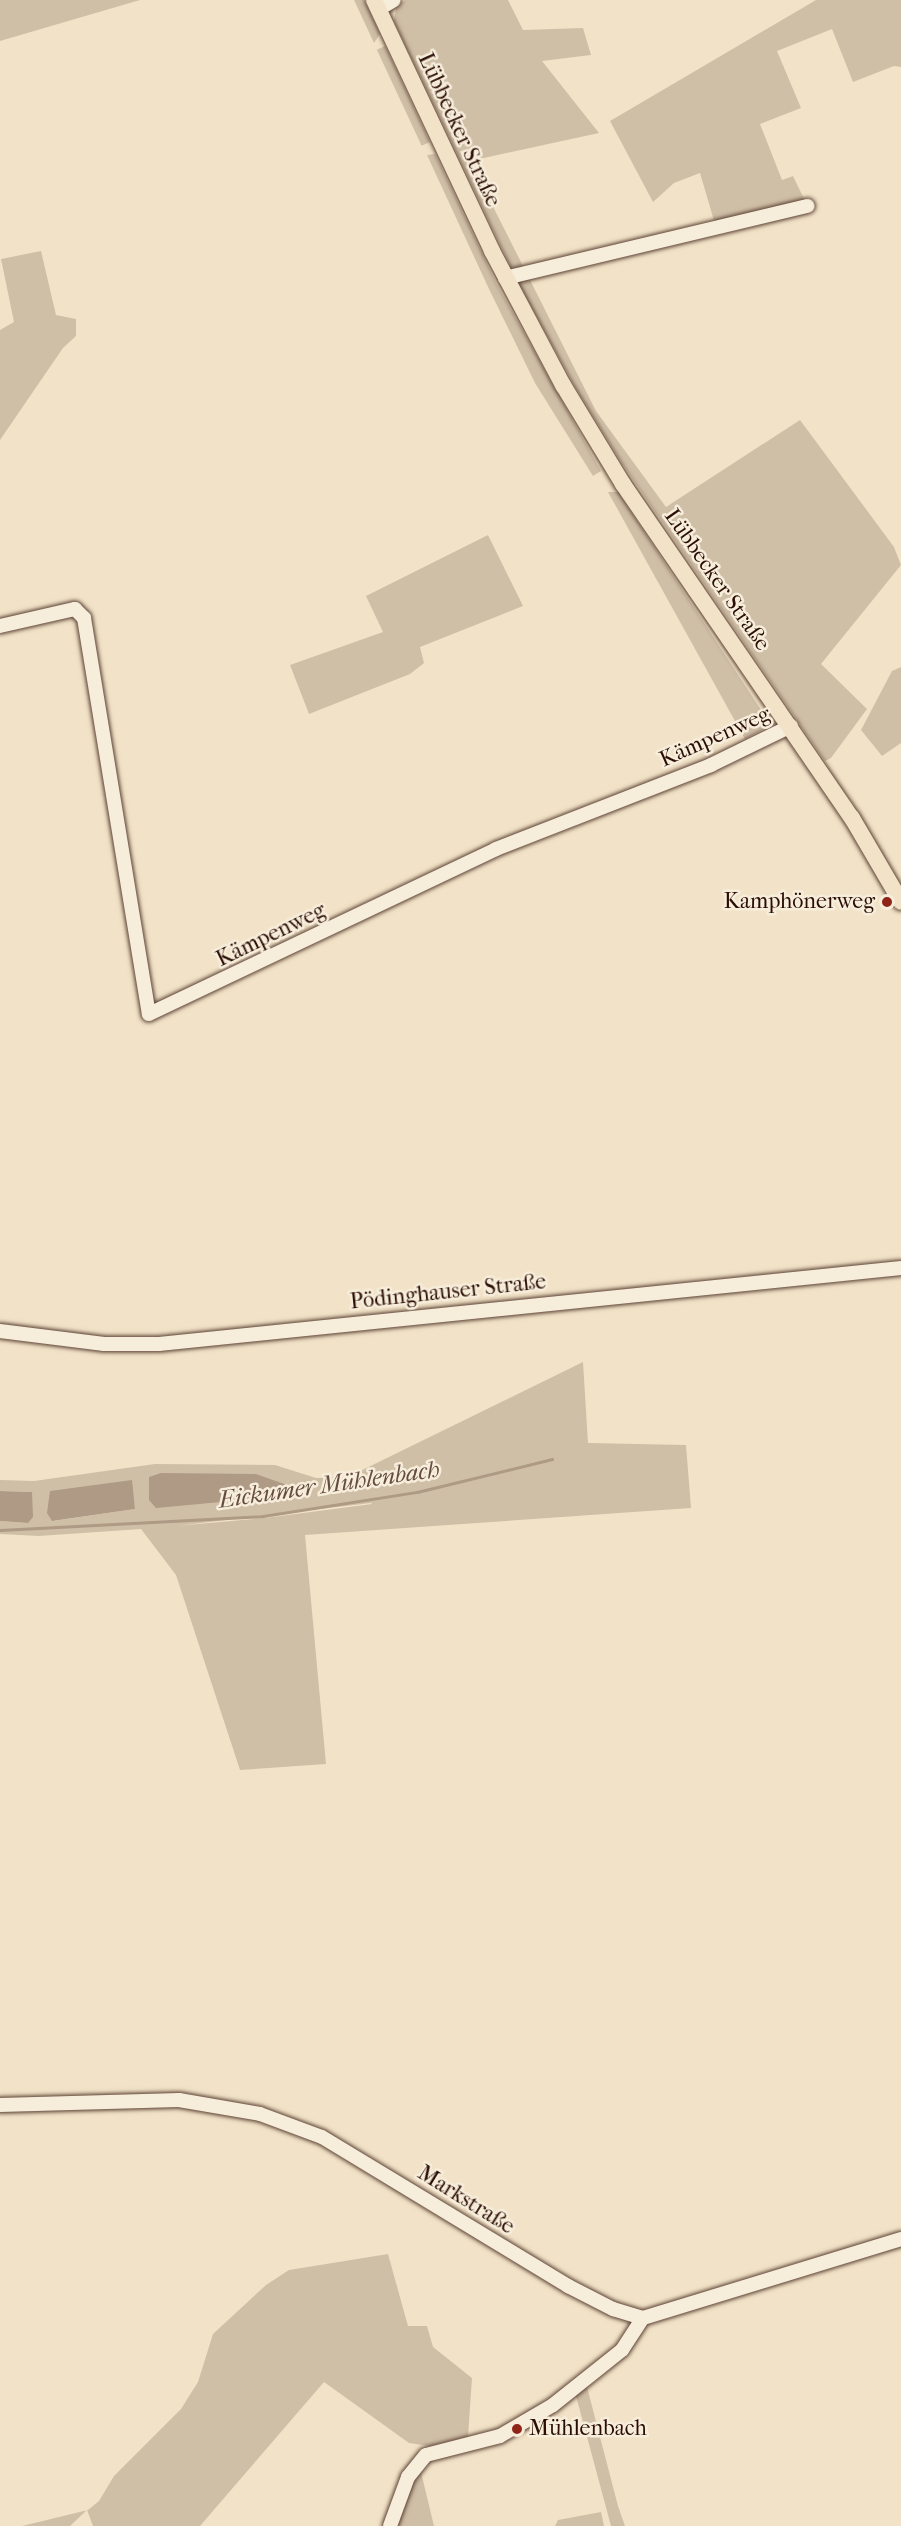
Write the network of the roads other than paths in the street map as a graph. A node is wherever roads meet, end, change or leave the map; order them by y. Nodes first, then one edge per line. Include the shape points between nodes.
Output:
1 (394, 0) edge
2 (377, 4) edge
3 (808, 206) dead end
4 (505, 278) junction
5 (0, 626) edge
6 (791, 726) junction
7 (901, 902) edge
8 (901, 1268) edge
9 (0, 1331) edge
10 (0, 2105) edge
11 (901, 2239) edge
12 (643, 2318) junction
13 (390, 2526) edge

1 - 2 street
2 - 4 main road, Lübbecker Straße
3 - 4 street
4 - 6 main road, Lübbecker Straße via 623,484
5 - 6 street, Kämpenweg via 75,609 84,618 149,1014 496,849 711,765
6 - 7 main road, Lübbecker Straße
8 - 9 street, Pödinghauser Straße via 159,1344 104,1344
10 - 12 street, Markstraße via 179,2100 260,2114 322,2138 568,2286 613,2309
11 - 12 street
12 - 13 street via 622,2350 554,2405 500,2436 426,2455 408,2477

